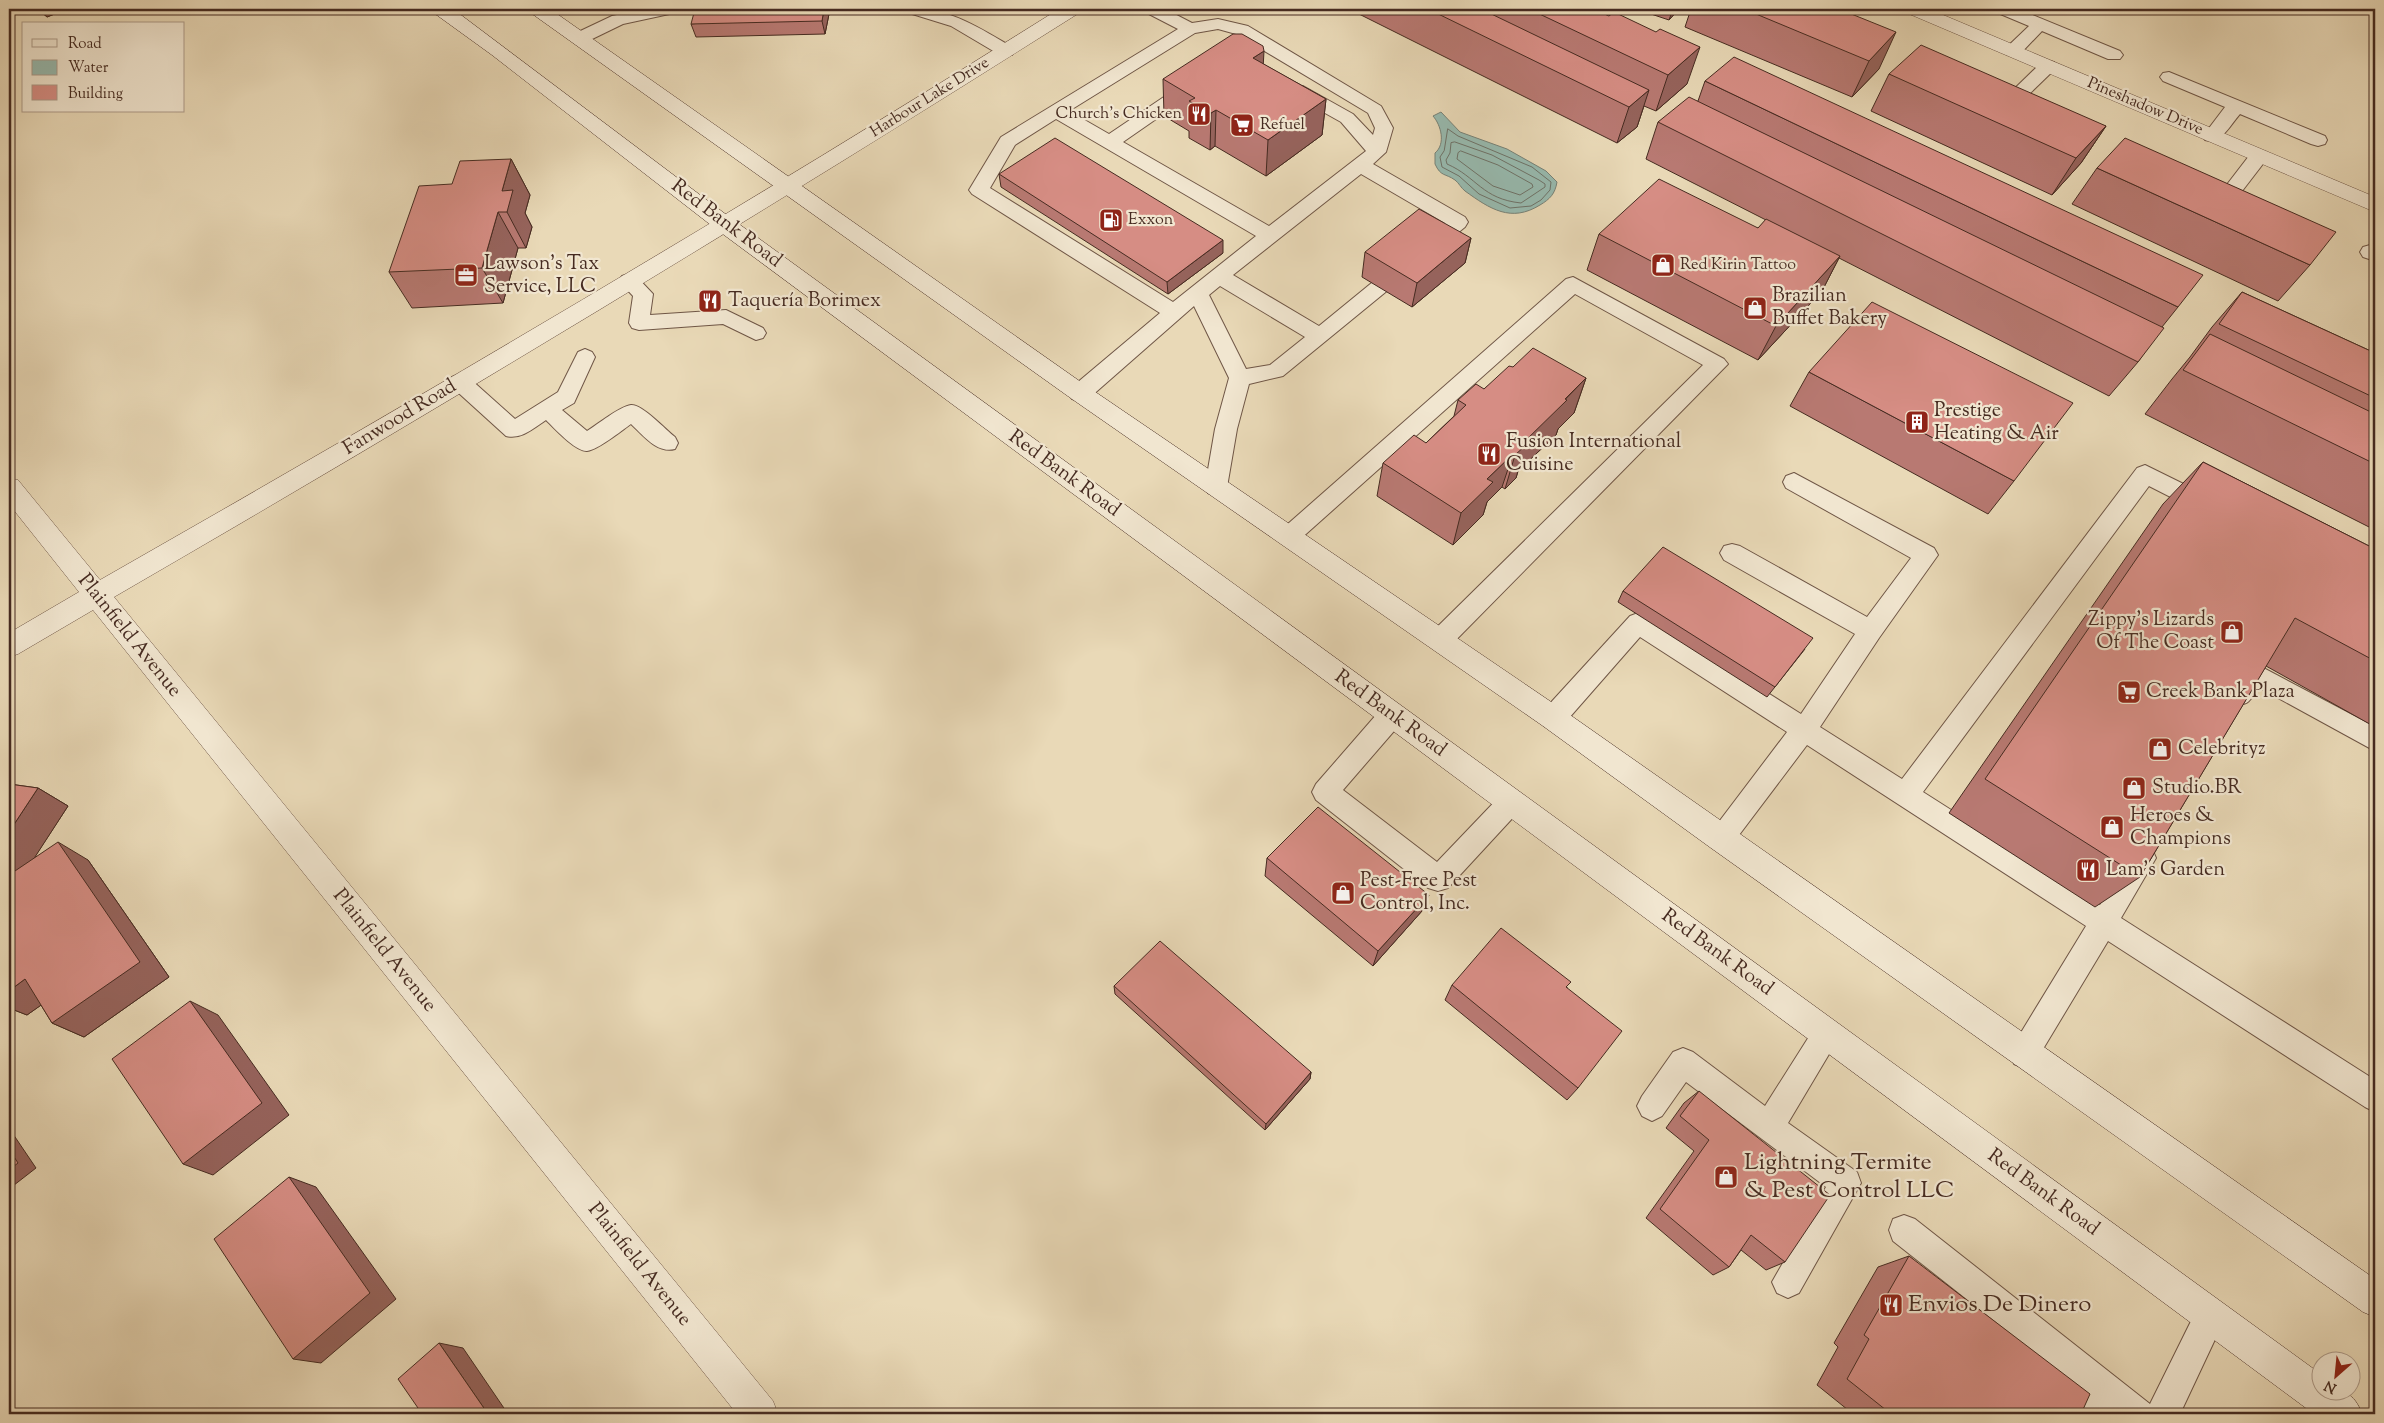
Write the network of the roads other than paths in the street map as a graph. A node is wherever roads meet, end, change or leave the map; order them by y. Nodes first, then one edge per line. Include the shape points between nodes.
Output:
1 (441, 9) edge
2 (538, 9) edge
3 (668, 9) edge
4 (915, 9) edge
5 (1072, 9) edge
6 (1153, 9) edge
7 (1914, 9) edge
8 (2004, 9) edge
9 (2040, 24) junction
10 (1190, 29) junction
11 (580, 38) junction
12 (1006, 51) junction
13 (2013, 51) junction
14 (2114, 55) dead end
15 (2048, 66) junction
16 (2169, 77) dead end
17 (1204, 78) edge
18 (1278, 80) edge
19 (1997, 90) edge
20 (2015, 98) junction
21 (2032, 106) edge
22 (2236, 106) junction
23 (1056, 111) junction
24 (2212, 136) junction
25 (2318, 140) dead end
26 (1110, 142) junction
27 (1377, 152) junction
28 (2259, 156) junction
29 (1360, 165) junction
30 (788, 186) junction
31 (2211, 187) edge
32 (2375, 205) edge
33 (724, 224) junction
34 (1270, 235) junction
35 (1219, 276) junction
36 (629, 281) junction
37 (1198, 293) junction
38 (1174, 312) junction
39 (756, 333) dead end
40 (1319, 336) junction
41 (584, 358) dead end
42 (1240, 378) junction
43 (460, 382) junction
44 (1080, 393) junction
45 (548, 409) junction
46 (667, 443) dead end
47 (1794, 482) dead end
48 (9, 487) edge
49 (1216, 487) junction
50 (2225, 515) edge
51 (1289, 536) junction
52 (1732, 553) dead end
53 (95, 594) junction
54 (1870, 631) junction
55 (1440, 640) junction
56 (9, 646) edge
57 (2229, 714) edge
58 (1392, 715) junction
59 (1553, 718) junction
60 (1804, 730) junction
61 (2375, 740) edge
62 (1905, 794) junction
63 (1511, 802) junction
64 (1721, 839) junction
65 (2154, 839) edge
66 (2104, 923) junction
67 (1827, 1034) junction
68 (2024, 1054) junction
69 (2375, 1097) edge
70 (1652, 1106) dead end
71 (1769, 1127) junction
72 (1904, 1230) dead end
73 (1788, 1282) edge
74 (2375, 1300) edge
75 (2210, 1316) junction
76 (2100, 1402) edge
77 (760, 1414) edge
78 (2138, 1414) edge
79 (2163, 1414) edge
80 (2344, 1414) edge

1 - 33 main road, Red Bank Road
2 - 11 main road
3 - 11 lane via 618,20
4 - 12 lane via 957,22
5 - 12 main road, Harbour Lake Drive
6 - 10 lane
7 - 13 main road, Pineshadow Drive
8 - 9 lane
9 - 13 lane
9 - 14 lane
10 - 23 lane
10 - 27 lane via 1218,24 1240,39 1374,110 1384,128
11 - 30 main road
12 - 30 main road, Harbour Lake Drive
13 - 15 main road, Pineshadow Drive
15 - 20 lane
15 - 24 main road, Pineshadow Drive
16 - 22 lane
17 - 26 lane
18 - 27 lane via 1346,118
19 - 20 lane
20 - 21 lane
22 - 24 lane
22 - 25 lane
23 - 26 lane
23 - 38 lane via 1008,141 979,190
24 - 28 main road, Pineshadow Drive
26 - 34 lane
27 - 29 lane
28 - 31 lane via 2237,199
28 - 32 main road, Pineshadow Drive
29 - 34 lane
29 - 40 lane via 1458,222
30 - 33 main road, Fanwood Road
30 - 44 main road
33 - 36 main road, Fanwood Road
33 - 58 main road, Red Bank Road
34 - 35 lane
35 - 37 lane
35 - 40 lane
36 - 39 lane via 643,294 639,323 726,317
36 - 43 main road, Fanwood Road
37 - 38 lane
37 - 42 lane
38 - 44 lane
40 - 42 lane via 1276,371
41 - 45 lane via 566,396
42 - 49 lane via 1226,429
43 - 45 lane via 514,430
43 - 53 main road, Fanwood Road via 319,467
44 - 49 main road
45 - 46 lane via 586,443 632,413
47 - 54 lane via 1926,555
48 - 53 main road, Plainfield Avenue
49 - 51 main road
50 - 62 lane via 2146,474
51 - 55 main road
51 - 55 lane via 1573,284 1717,364
52 - 54 lane
53 - 56 main road, Fanwood Road
53 - 77 main road, Plainfield Avenue
54 - 60 lane
55 - 59 main road
57 - 61 lane via 2254,673
58 - 63 main road, Red Bank Road
58 - 63 lane via 1324,792 1438,879
59 - 60 lane via 1638,623
59 - 64 main road
60 - 62 lane
60 - 64 lane
62 - 66 lane
63 - 67 main road, Red Bank Road
64 - 68 main road
65 - 66 lane
66 - 68 lane
66 - 69 lane
67 - 71 lane
67 - 75 main road, Red Bank Road
68 - 74 main road
70 - 71 lane via 1683,1062
71 - 73 lane via 1846,1183
72 - 76 lane
75 - 79 lane
75 - 80 main road, Red Bank Road
76 - 78 lane

